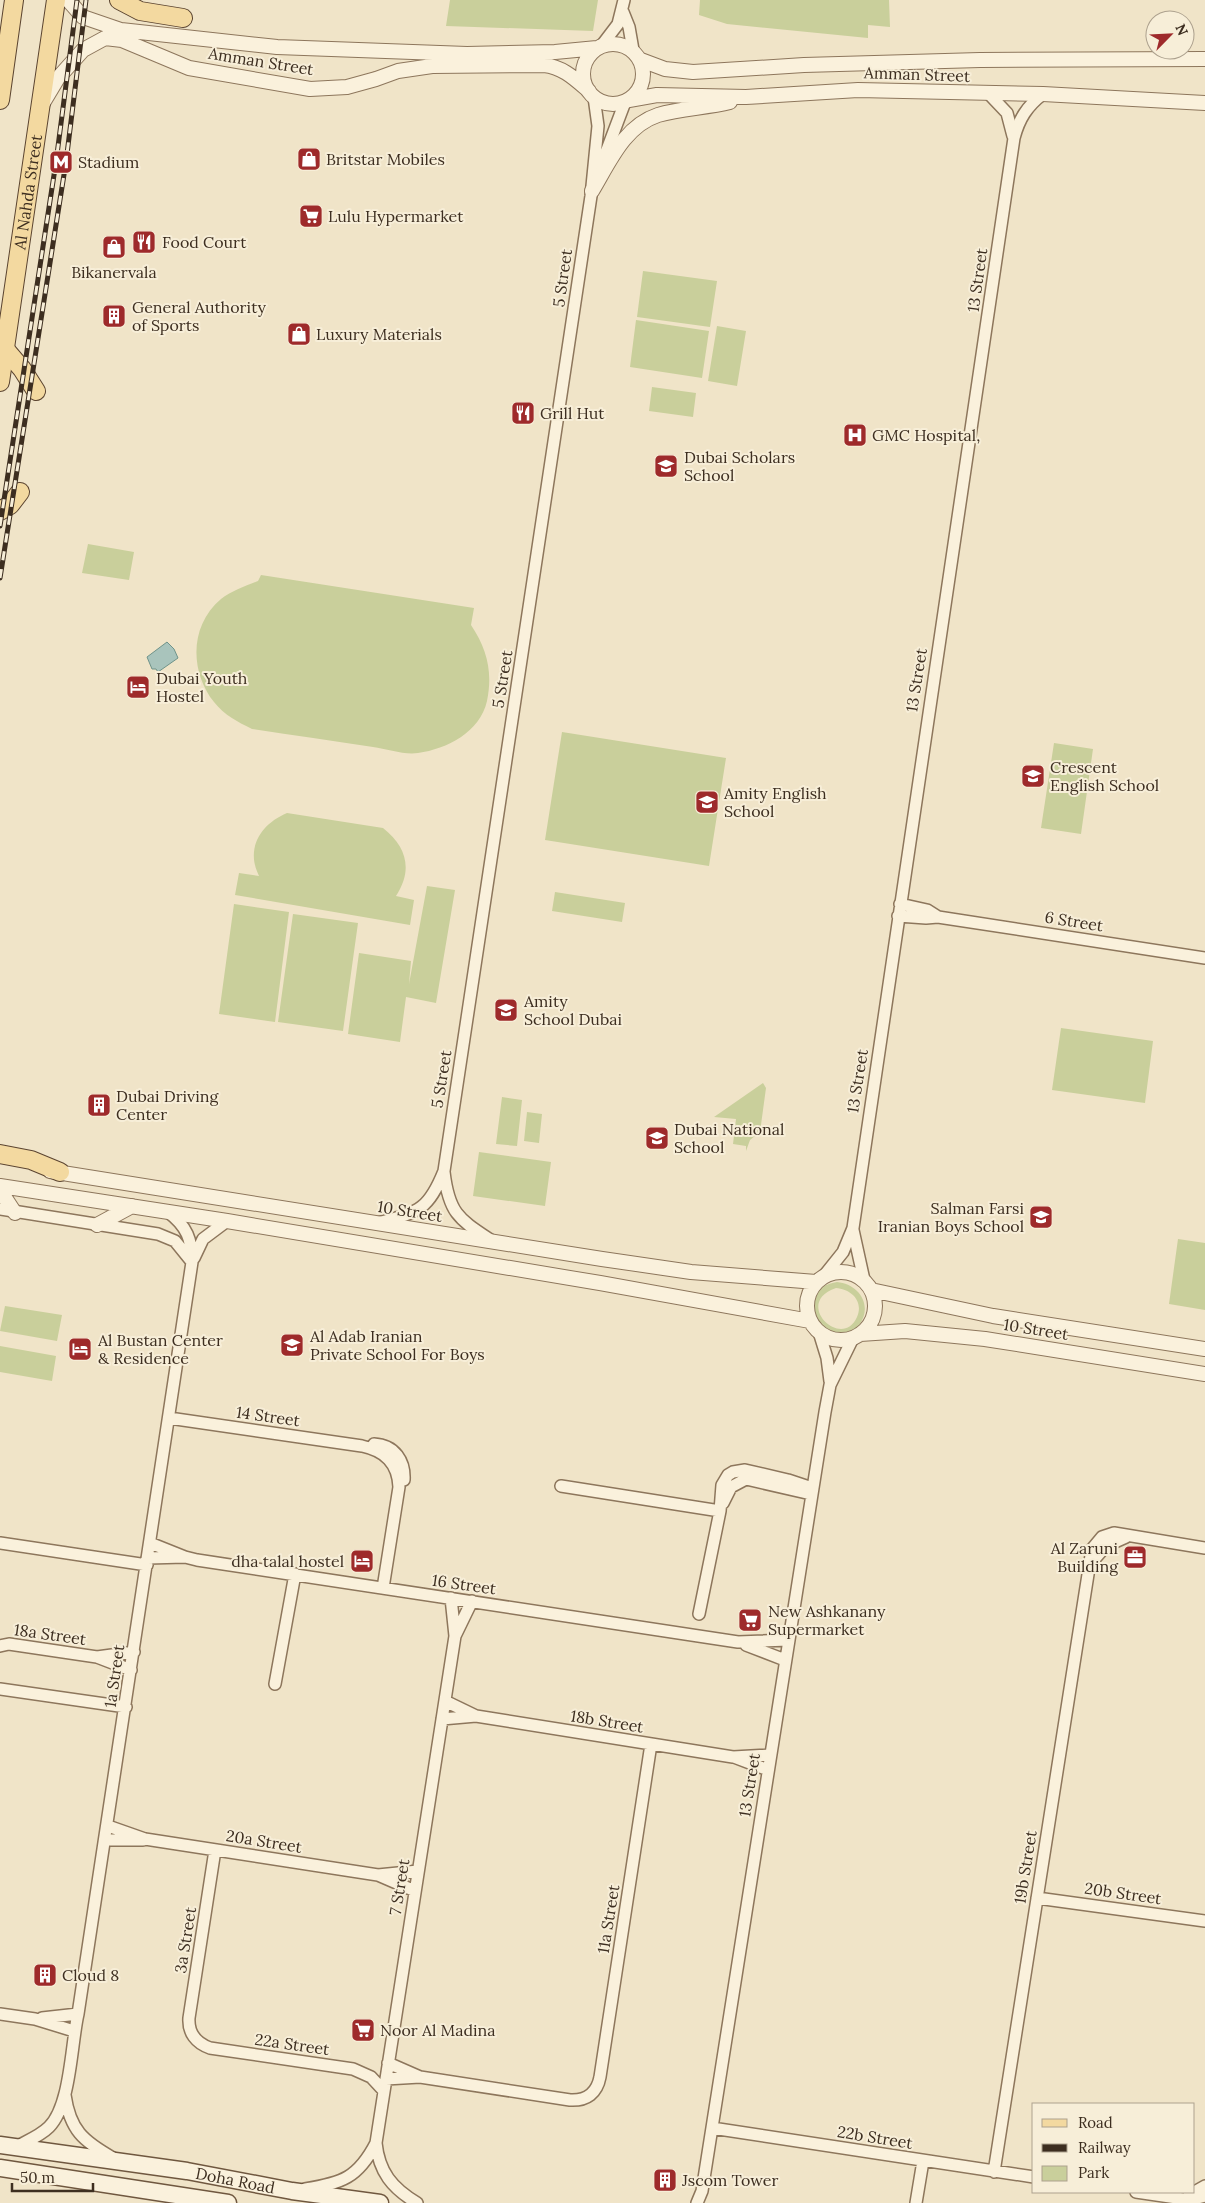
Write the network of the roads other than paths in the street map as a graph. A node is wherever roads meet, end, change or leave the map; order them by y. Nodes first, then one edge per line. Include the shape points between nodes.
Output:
1 (14, 0) edge
2 (56, 0) edge
3 (68, 0) edge
4 (119, 0) edge
5 (624, 0) edge
6 (623, 12) junction
7 (183, 18) dead end
8 (600, 46) junction
9 (637, 55) junction
10 (1205, 59) edge
11 (592, 94) junction
12 (989, 94) junction
13 (1043, 94) junction
14 (746, 97) junction
15 (0, 100) edge
16 (627, 101) junction
17 (42, 103) junction
18 (1205, 103) edge
19 (1014, 138) junction
20 (592, 191) junction
21 (5, 349) junction
22 (0, 382) edge
23 (36, 391) dead end
24 (20, 492) dead end
25 (0, 511) edge
26 (899, 910) junction
27 (1205, 958) edge
28 (0, 1154) edge
29 (0, 1163) edge
30 (444, 1171) junction
31 (60, 1172) junction
32 (0, 1186) edge
33 (0, 1190) edge
34 (132, 1206) junction
35 (0, 1209) edge
36 (168, 1212) junction
37 (15, 1213) junction
38 (227, 1221) junction
39 (377, 1223) junction
40 (97, 1225) junction
41 (853, 1228) junction
42 (492, 1241) junction
43 (192, 1262) junction
44 (819, 1279) junction
45 (867, 1285) junction
46 (815, 1327) junction
47 (857, 1336) junction
48 (1205, 1349) edge
49 (1205, 1374) edge
50 (830, 1385) junction
51 (169, 1418) junction
52 (561, 1486) dead end
53 (812, 1491) junction
54 (720, 1511) junction
55 (0, 1543) edge
56 (150, 1543) junction
57 (1205, 1548) edge
58 (185, 1557) junction
59 (148, 1562) junction
60 (295, 1574) junction
61 (383, 1588) junction
62 (451, 1598) junction
63 (472, 1601) junction
64 (699, 1614) dead end
65 (455, 1636) junction
66 (788, 1640) junction
67 (738, 1642) junction
68 (0, 1646) edge
69 (134, 1652) junction
70 (97, 1657) junction
71 (785, 1660) junction
72 (131, 1670) junction
73 (275, 1684) dead end
74 (0, 1689) edge
75 (445, 1701) junction
76 (126, 1707) junction
77 (476, 1716) junction
78 (442, 1719) junction
79 (652, 1744) junction
80 (770, 1755) junction
81 (733, 1757) junction
82 (768, 1770) junction
83 (108, 1826) junction
84 (145, 1839) junction
85 (106, 1840) junction
86 (215, 1850) junction
87 (418, 1871) junction
88 (378, 1875) junction
89 (415, 1891) junction
90 (1037, 1898) junction
91 (1205, 1922) edge
92 (0, 2014) edge
93 (78, 2014) junction
94 (35, 2019) junction
95 (74, 2031) junction
96 (192, 2034) joint
97 (388, 2063) junction
98 (420, 2076) junction
99 (386, 2079) junction
100 (384, 2091) junction
101 (64, 2093) junction
102 (712, 2128) junction
103 (376, 2143) junction
104 (8, 2146) edge
105 (118, 2161) junction
106 (922, 2161) junction
107 (0, 2168) edge
108 (994, 2172) junction
109 (1032, 2177) edge
110 (1205, 2186) edge
111 (702, 2190) junction
112 (292, 2191) junction
113 (1142, 2193) edge
114 (1205, 2196) edge
115 (1175, 2198) junction
116 (184, 2200) edge
117 (228, 2203) edge
118 (380, 2203) edge
119 (416, 2203) edge
120 (697, 2203) edge
121 (704, 2203) edge
122 (916, 2203) edge

1 - 15 main road
2 - 17 main road, Al Nahda Street
3 - 8 street, Amman Street via 83,18 121,30 277,47 467,54 562,52
4 - 7 main road via 140,11
5 - 6 street
6 - 8 street via 614,30
6 - 9 street
8 - 9 street via 618,43
8 - 11 street via 586,60 584,68 583,76
9 - 10 street, Amman Street via 665,69 693,72 980,60
9 - 16 street via 643,82
11 - 16 street via 612,104
11 - 17 street, Amman Street via 564,71 544,65 432,66 398,70 376,80 347,87 298,88 189,68 122,40 105,38 83,50 58,78
11 - 20 street, 5 Street via 598,126
12 - 13 street, Amman Street
12 - 14 street, Amman Street via 858,90
12 - 19 street, 13 Street via 1007,113
13 - 18 street, Amman Street
13 - 19 street, 13 Street via 1026,110
14 - 16 street, Amman Street via 668,95
14 - 20 street via 658,115 640,124 622,142
16 - 20 street, 5 Street
17 - 21 main road, Al Nahda Street
19 - 26 street, 13 Street
20 - 30 street, 5 Street
21 - 22 main road, Al Nahda Street
21 - 23 main road
24 - 25 main road via 10,505
26 - 27 street, 6 Street via 927,910 938,917
26 - 41 street, 13 Street
28 - 31 main road via 31,1160
29 - 31 street, 10 Street
30 - 39 street, 5 Street via 424,1206 407,1215
30 - 42 street, 5 Street via 449,1200 459,1218
31 - 39 street, 10 Street
32 - 34 street
33 - 37 street
34 - 36 street
34 - 40 street
35 - 37 street
36 - 38 street
36 - 43 street, 1a Street via 188,1232
37 - 40 street
38 - 43 street, 1a Street via 202,1239
38 - 46 street via 683,1297
39 - 42 street, 10 Street
40 - 43 street via 167,1236 182,1247
41 - 44 street, 13 Street via 843,1252
41 - 45 street, 13 Street
42 - 44 street, 10 Street via 691,1272
43 - 51 street, 1a Street
44 - 45 street via 830,1273 848,1272
44 - 46 street via 811,1289 806,1305
45 - 47 street via 875,1303 873,1317
45 - 48 street, 10 Street via 993,1316
46 - 47 street via 830,1338 841,1340
46 - 50 street, 13 Street via 827,1358
47 - 49 street, 10 Street via 904,1331 985,1339
47 - 50 street, 13 Street
50 - 53 street, 13 Street
51 - 56 street, 1a Street
51 - 61 street, 14 Street via 362,1446 390,1459 399,1479 398,1498
52 - 54 street
53 - 54 street via 753,1472 733,1472 722,1485
53 - 66 street, 13 Street
54 - 64 street
55 - 59 street, 16 Street
56 - 58 street, 16 Street
56 - 59 street, 1a Street
57 - 90 street, 19b Street via 1130,1536 1106,1546 1089,1566
58 - 59 street, 16 Street
58 - 60 street, 16 Street
59 - 69 street, 1a Street
60 - 61 street, 16 Street
60 - 73 street
61 - 62 street, 16 Street
62 - 63 street, 16 Street
62 - 65 street, 7 Street
63 - 65 street, 7 Street
63 - 67 street, 16 Street
65 - 75 street, 7 Street
66 - 67 street, 16 Street
66 - 71 street, 13 Street
67 - 71 street, 16 Street
68 - 70 street, 18a Street via 9,1644
69 - 70 street, 18a Street
69 - 72 street, 1a Street
70 - 72 street, 18a Street
71 - 80 street, 13 Street
72 - 76 street, 1a Street
74 - 76 street
75 - 77 street, 18b Street
75 - 78 street, 7 Street
76 - 83 street, 1a Street
77 - 78 street, 18b Street
77 - 79 street, 18b Street
78 - 87 street, 7 Street
79 - 81 street, 18b Street
79 - 98 street, 11a Street via 597,2088 590,2096 570,2100
80 - 81 street, 18b Street
80 - 82 street, 13 Street
81 - 82 street, 18b Street
82 - 102 street, 13 Street
83 - 84 street, 20a Street
83 - 85 street, 1a Street
84 - 85 street, 20a Street
84 - 86 street, 20a Street
85 - 93 street, 1a Street
86 - 88 street, 20a Street
86 - 96 street, 3a Street via 189,2018
87 - 88 street, 20a Street
87 - 89 street, 7 Street
88 - 89 street, 20a Street
89 - 97 street, 7 Street
90 - 91 street, 20b Street
90 - 108 street, 19b Street
92 - 94 street
93 - 94 street
93 - 95 street, 1a Street
94 - 95 street
95 - 101 street, 1a Street
96 - 100 street, 22a Street via 198,2042 210,2048 353,2069 371,2077
97 - 98 street
97 - 99 street, 7 Street
98 - 99 street
99 - 100 street, 7 Street
100 - 103 street, 7 Street
101 - 104 street, 1a Street via 58,2115 49,2128
101 - 105 street, 1a Street via 70,2117 79,2134
102 - 106 street, 22b Street
102 - 111 street, 13 Street
103 - 112 street, 7 Street via 363,2166 345,2180
103 - 119 street, 7 Street via 386,2178
104 - 105 main road, Doha Road
105 - 112 main road, Doha Road
106 - 108 street, 22b Street
106 - 122 street
107 - 116 main road, Doha Road
108 - 109 street, 22b Street
110 - 115 street via 1194,2194
111 - 120 street, 13 Street
111 - 121 street, 13 Street
112 - 116 main road via 197,2183 189,2187
112 - 118 main road, Doha Road
113 - 115 street
114 - 115 street via 1190,2200
116 - 117 main road, Doha Road

